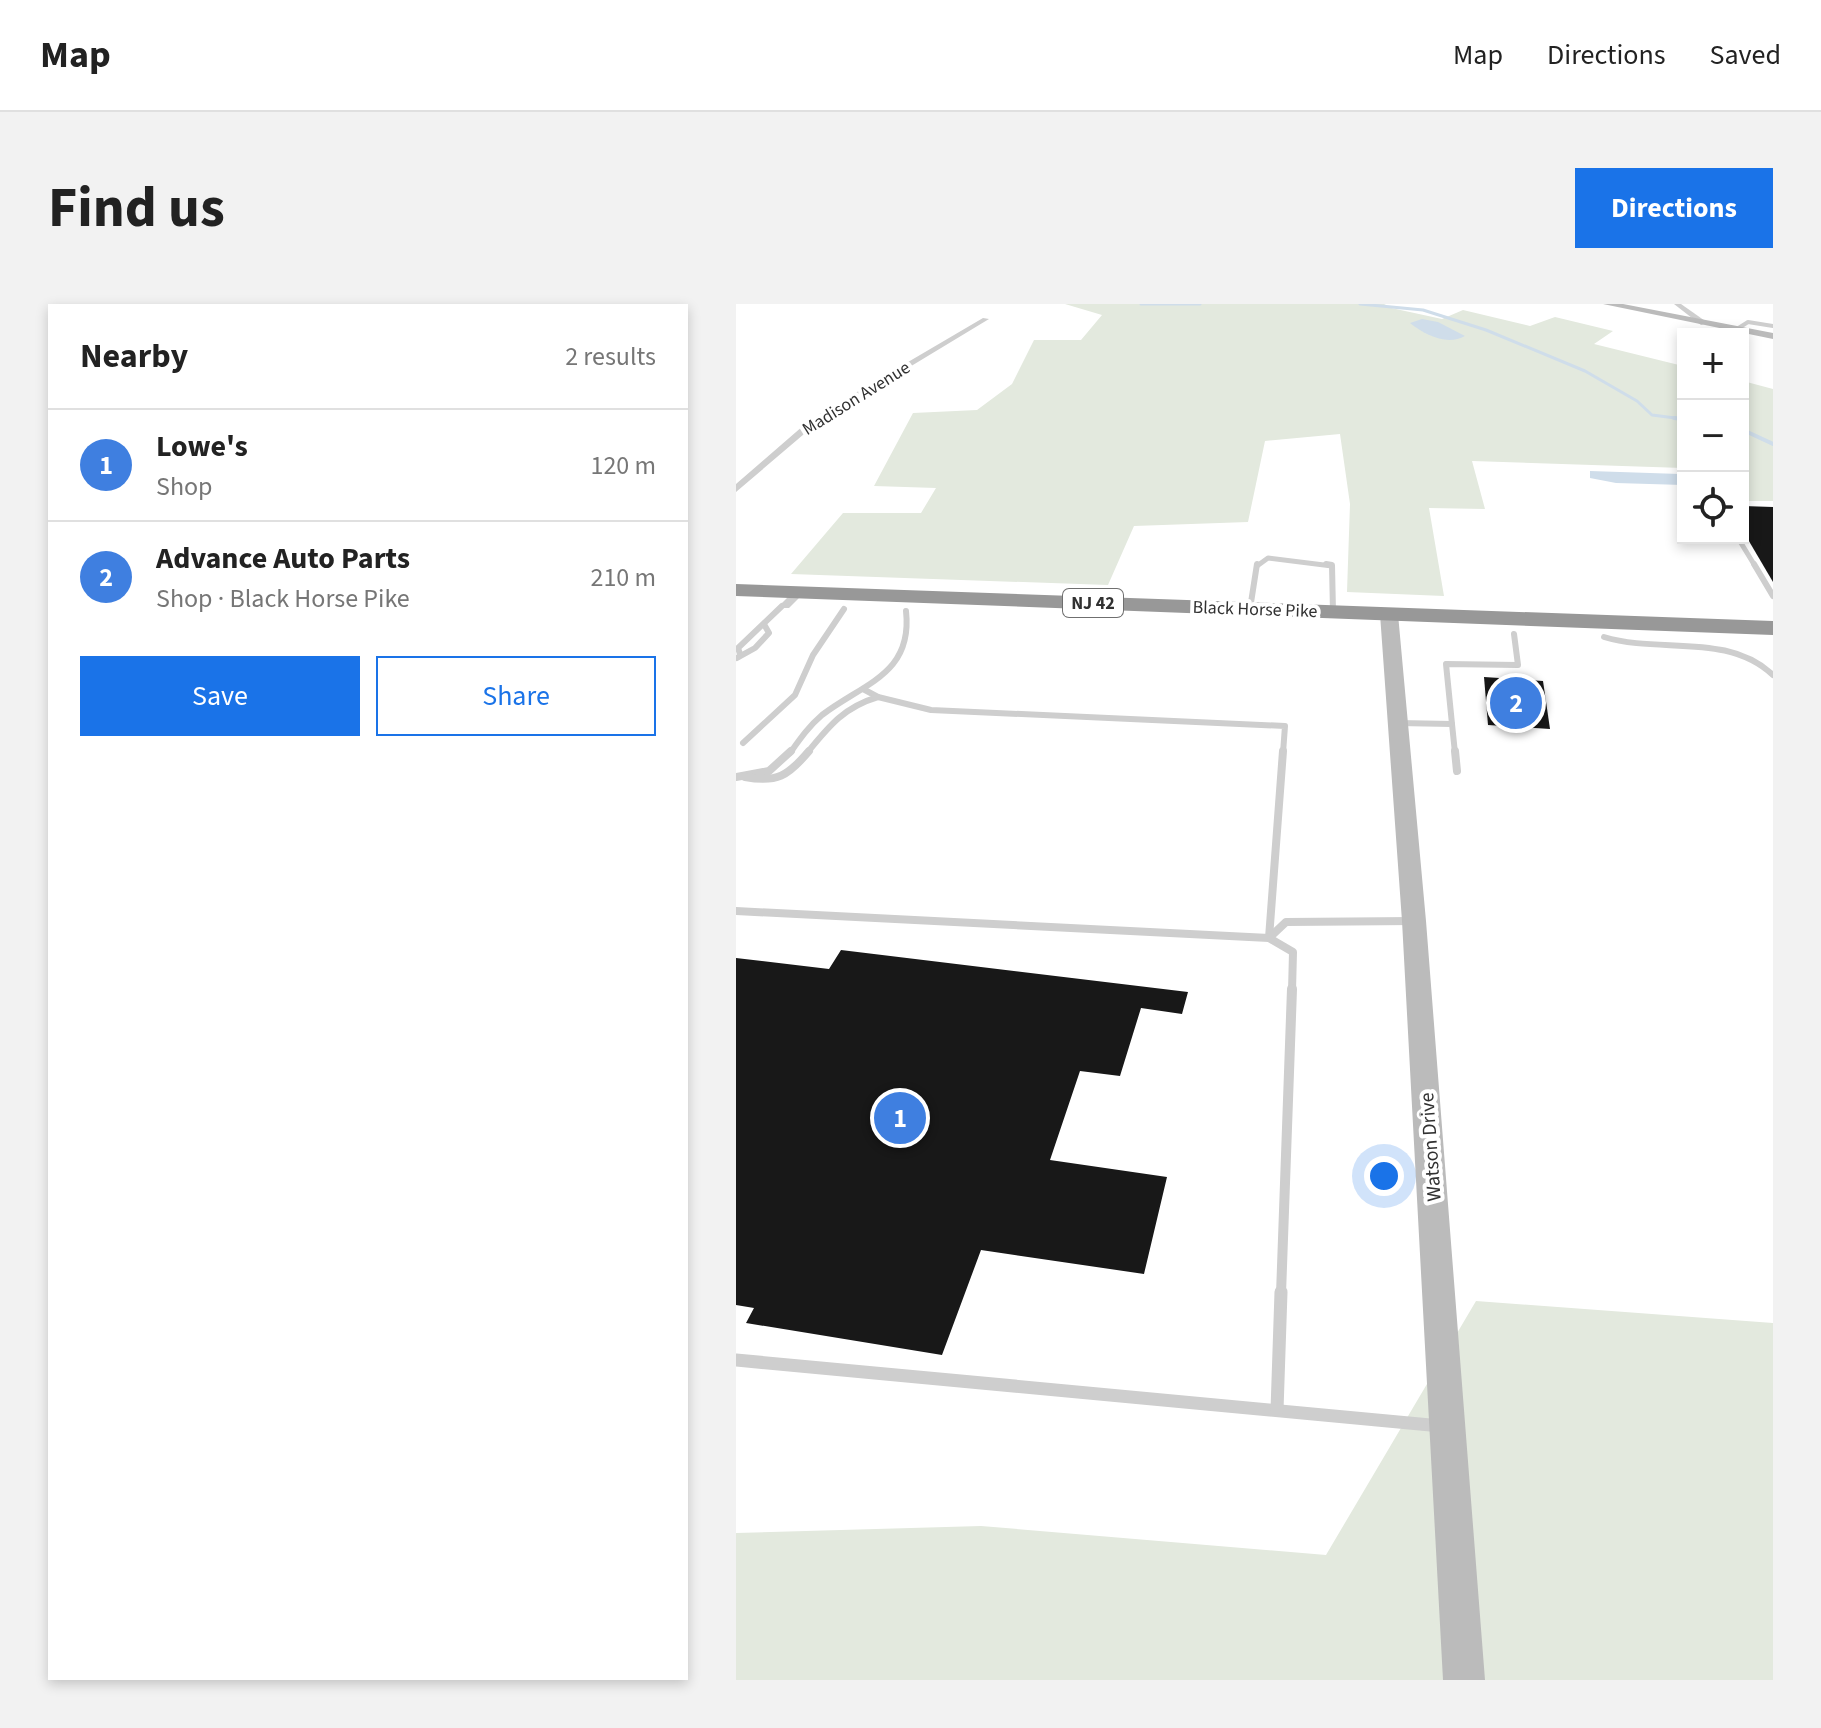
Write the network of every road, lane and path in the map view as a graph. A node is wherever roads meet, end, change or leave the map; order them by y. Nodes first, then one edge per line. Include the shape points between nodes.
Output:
1 (1608, 304) edge
2 (1677, 304) edge
3 (985, 319) dead end
4 (1704, 323) junction
5 (1773, 326) edge
6 (1732, 328) edge
7 (1739, 328) edge
8 (1749, 331) edge
9 (1773, 336) edge
10 (736, 489) edge
11 (1742, 544) edge
12 (736, 590) edge
13 (1773, 596) edge
14 (788, 602) junction
15 (736, 605) edge
16 (844, 609) junction
17 (1250, 609) junction
18 (906, 611) junction
19 (1333, 612) junction
20 (1389, 622) junction
21 (765, 626) junction
22 (1773, 628) edge
23 (1514, 634) junction
24 (1604, 637) junction
25 (1773, 643) edge
26 (738, 657) edge
27 (1772, 671) edge
28 (863, 689) junction
29 (878, 697) junction
30 (1398, 723) junction
31 (1452, 724) junction
32 (743, 743) dead end
33 (1457, 771) dead end
34 (741, 777) edge
35 (736, 911) edge
36 (1414, 921) junction
37 (1269, 938) junction
38 (736, 1360) edge
39 (1277, 1410) junction
40 (1449, 1427) junction
41 (1464, 1680) edge

1 - 4 street
2 - 4 street
3 - 10 street, Madison Avenue via 814,421
4 - 6 street
5 - 7 lane via 1748,322
8 - 9 street
11 - 13 lane
12 - 14 highway, Black Horse Pike / NJ 42
14 - 15 highway, Black Horse Pike / NJ 42
14 - 16 highway, Black Horse Pike / NJ 42
14 - 17 highway, Black Horse Pike / NJ 42
14 - 21 lane
16 - 18 highway, Black Horse Pike / NJ 42
16 - 32 lane via 813,655 795,695
17 - 19 highway, Black Horse Pike / NJ 42
17 - 19 lane via 1257,564 1268,558 1332,565
18 - 20 highway, Black Horse Pike / NJ 42
18 - 28 lane via 911,632 899,659
19 - 20 highway, Black Horse Pike / NJ 42
20 - 22 highway, Black Horse Pike / NJ 42
20 - 23 highway, Black Horse Pike / NJ 42
20 - 30 street, Watson Drive
21 - 26 lane via 738,648
21 - 26 lane via 769,633
23 - 24 highway, Black Horse Pike / NJ 42
23 - 31 lane via 1518,665 1446,664
24 - 25 highway, Black Horse Pike / NJ 42
24 - 27 lane via 1628,644 1731,651
28 - 29 lane
28 - 34 lane via 817,719 781,765
29 - 34 lane via 847,707 830,720 788,775 756,781
29 - 37 lane via 931,710 1285,726
30 - 31 lane
30 - 36 street, Watson Drive
31 - 33 lane
35 - 37 lane
36 - 37 lane via 1286,922
36 - 40 street, Watson Drive
37 - 39 lane via 1293,952
38 - 39 lane
39 - 40 lane
40 - 41 street, Watson Drive

